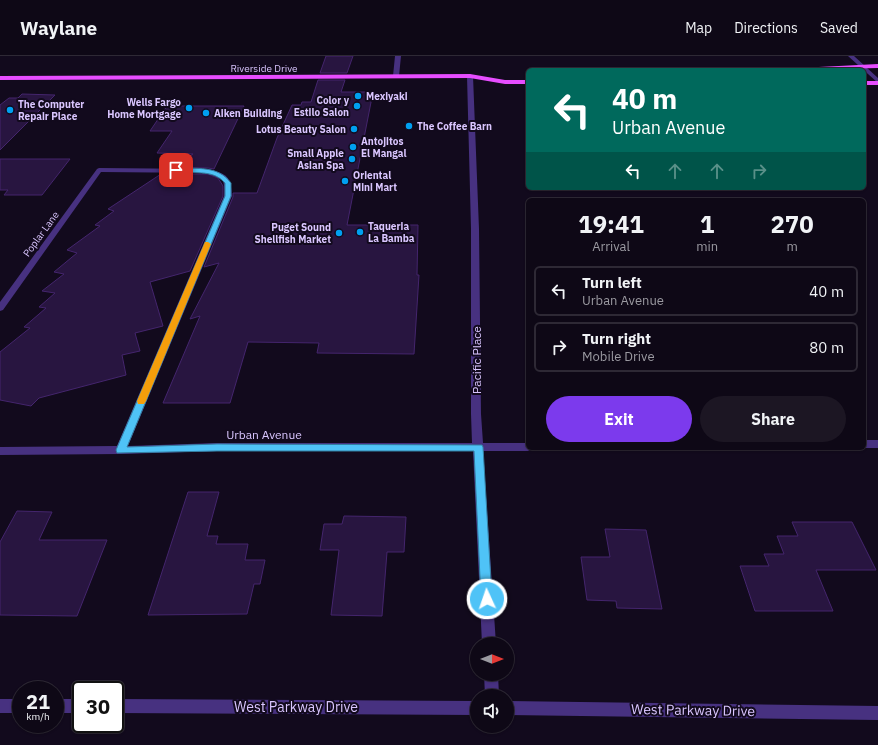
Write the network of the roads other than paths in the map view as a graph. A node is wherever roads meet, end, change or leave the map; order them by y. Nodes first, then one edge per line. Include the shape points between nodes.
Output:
1 (398, 56) edge
2 (851, 56) edge
3 (878, 66) edge
4 (816, 68) edge
5 (863, 68) edge
6 (866, 71) edge
7 (513, 75) dead end
8 (396, 76) junction
9 (470, 76) junction
10 (0, 78) edge
11 (526, 82) edge
12 (878, 82) edge
13 (866, 83) edge
14 (0, 308) edge
15 (866, 444) edge
16 (878, 444) edge
17 (478, 447) junction
18 (526, 447) edge
19 (121, 450) junction
20 (0, 451) edge
21 (489, 637) edge
22 (0, 706) edge
23 (12, 706) edge
24 (124, 706) edge
25 (470, 708) edge
26 (514, 708) edge
27 (878, 713) edge

1 - 8 street
2 - 5 street
3 - 4 main road
6 - 12 street
7 - 9 main road
8 - 9 main road, Riverside Drive
8 - 10 main road, Riverside Drive
9 - 11 main road, Riverside Drive via 505,82
9 - 17 street, Pacific Place
12 - 13 main road
14 - 19 street, Poplar Lane via 99,170 208,171 222,175 228,183 228,196
15 - 16 street
17 - 18 street, Urban Avenue
17 - 19 street, Urban Avenue
17 - 21 street, Pacific Place
19 - 20 street, Urban Avenue
22 - 23 street
24 - 25 street, West Parkway Drive
26 - 27 street, West Parkway Drive

